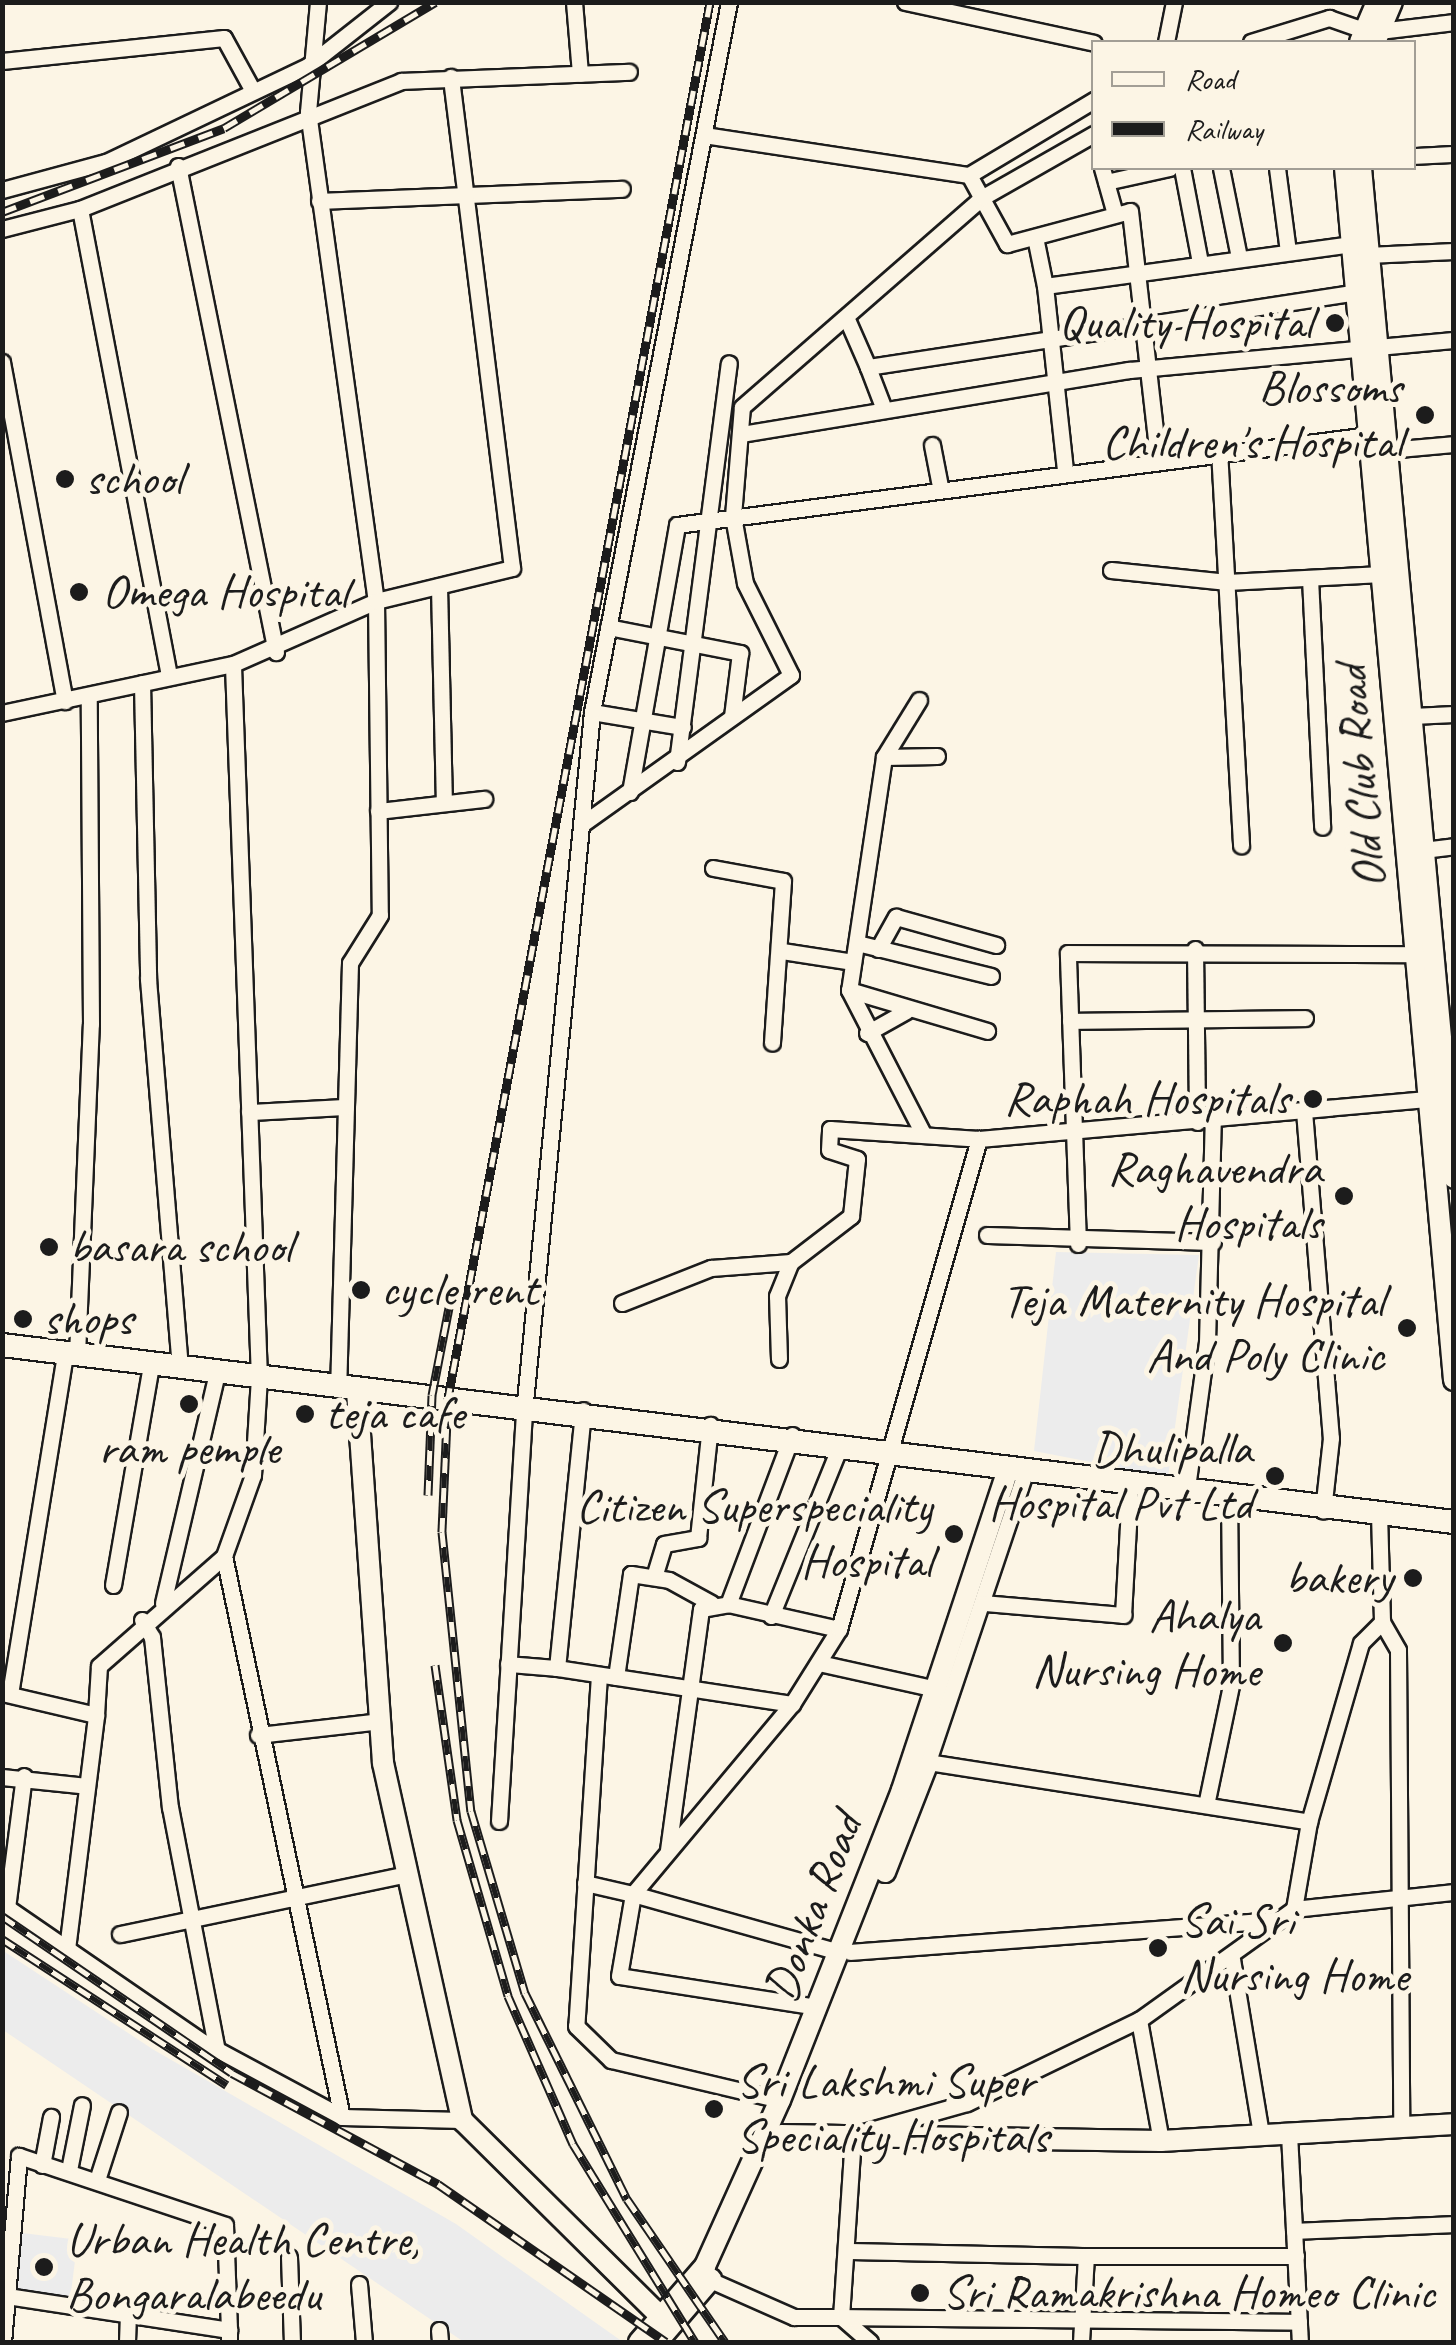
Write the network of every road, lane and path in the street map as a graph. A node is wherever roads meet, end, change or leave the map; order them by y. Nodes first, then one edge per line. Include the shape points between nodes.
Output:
1 (318, 2) edge
2 (389, 2) edge
3 (574, 2) edge
4 (729, 2) edge
5 (905, 2) edge
6 (1174, 2) edge
7 (1376, 2) edge
8 (1392, 2) edge
9 (1454, 22) edge
10 (1370, 36) edge
11 (1166, 40) edge
12 (1259, 40) edge
13 (1091, 42) edge
14 (2, 60) edge
15 (308, 65) junction
16 (629, 72) dead end
17 (580, 74) junction
18 (450, 78) junction
19 (254, 91) junction
20 (1091, 102) edge
21 (308, 112) junction
22 (704, 134) junction
23 (1091, 138) edge
24 (1454, 154) edge
25 (1416, 156) edge
26 (178, 166) junction
27 (1150, 170) edge
28 (1182, 170) edge
29 (1222, 170) edge
30 (1277, 170) edge
31 (1345, 170) edge
32 (1361, 170) edge
33 (969, 175) junction
34 (1104, 175) edge
35 (465, 188) junction
36 (622, 189) dead end
37 (2, 190) edge
38 (982, 198) junction
39 (319, 201) junction
40 (80, 208) junction
41 (1115, 214) junction
42 (2, 229) edge
43 (1035, 236) junction
44 (1358, 250) junction
45 (1454, 250) edge
46 (1288, 251) junction
47 (1239, 257) junction
48 (1200, 262) junction
49 (1140, 271) junction
50 (1045, 286) junction
51 (1354, 294) junction
52 (846, 316) junction
53 (1144, 321) junction
54 (1052, 334) junction
55 (1454, 340) edge
56 (1368, 343) junction
57 (2, 362) edge
58 (729, 363) dead end
59 (868, 367) junction
60 (1150, 368) junction
61 (1056, 380) junction
62 (882, 404) junction
63 (742, 434) junction
64 (1370, 435) junction
65 (1454, 444) edge
66 (932, 445) dead end
67 (1219, 450) junction
68 (1387, 450) junction
69 (1158, 458) junction
70 (1065, 470) junction
71 (940, 486) junction
72 (734, 516) junction
73 (713, 519) junction
74 (1111, 570) dead end
75 (1382, 574) junction
76 (1310, 578) junction
77 (1228, 582) junction
78 (439, 586) junction
79 (376, 601) junction
80 (608, 627) junction
81 (659, 634) junction
82 (698, 643) junction
83 (276, 652) junction
84 (233, 664) junction
85 (169, 676) junction
86 (142, 683) junction
87 (89, 697) junction
88 (919, 700) dead end
89 (65, 702) junction
90 (592, 712) junction
91 (2, 713) edge
92 (1454, 714) edge
93 (732, 716) junction
94 (1412, 716) junction
95 (643, 718) junction
96 (683, 727) junction
97 (937, 756) dead end
98 (884, 757) junction
99 (677, 762) junction
100 (630, 792) junction
101 (484, 800) dead end
102 (444, 803) junction
103 (378, 811) junction
104 (581, 825) junction
105 (1322, 828) dead end
106 (1241, 845) dead end
107 (1454, 846) edge
108 (1423, 850) junction
109 (713, 868) dead end
110 (857, 942) junction
111 (996, 945) dead end
112 (878, 949) junction
113 (1195, 949) junction
114 (782, 951) junction
115 (1415, 954) junction
116 (853, 962) junction
117 (992, 976) dead end
118 (1444, 984) edge
119 (849, 990) junction
120 (906, 1010) junction
121 (1195, 1018) junction
122 (1305, 1018) dead end
123 (1070, 1022) junction
124 (987, 1031) dead end
125 (867, 1032) junction
126 (772, 1042) dead end
127 (1442, 1096) edge
128 (346, 1107) junction
129 (249, 1112) junction
130 (1304, 1112) junction
131 (1205, 1121) junction
132 (1075, 1131) junction
133 (924, 1135) junction
134 (979, 1139) junction
135 (1454, 1178) edge
136 (987, 1235) dead end
137 (1213, 1242) junction
138 (1078, 1244) junction
139 (791, 1262) junction
140 (622, 1303) dead end
141 (2, 1345) edge
142 (71, 1354) junction
143 (780, 1359) dead end
144 (151, 1366) junction
145 (180, 1369) junction
146 (217, 1373) junction
147 (259, 1378) junction
148 (1454, 1380) edge
149 (347, 1388) junction
150 (583, 1410) junction
151 (524, 1412) junction
152 (710, 1425) junction
153 (792, 1435) junction
154 (840, 1444) junction
155 (897, 1452) junction
156 (1016, 1474) junction
157 (1130, 1490) junction
158 (1186, 1496) junction
159 (1229, 1500) junction
160 (1323, 1511) junction
161 (1379, 1514) junction
162 (1454, 1522) edge
163 (224, 1556) junction
164 (654, 1577) junction
165 (113, 1585) dead end
166 (711, 1603) junction
167 (163, 1604) junction
168 (728, 1604) junction
169 (984, 1604) junction
170 (771, 1616) junction
171 (142, 1620) junction
172 (1382, 1622) junction
173 (839, 1630) junction
174 (819, 1662) junction
175 (508, 1664) junction
176 (556, 1668) junction
177 (599, 1675) junction
178 (616, 1677) junction
179 (684, 1686) junction
180 (936, 1690) junction
181 (6, 1694) edge
182 (792, 1704) junction
183 (96, 1715) junction
184 (380, 1721) junction
185 (258, 1736) junction
186 (928, 1762) junction
187 (2, 1776) edge
188 (24, 1776) junction
189 (87, 1786) junction
190 (1206, 1805) junction
191 (498, 1821) dead end
192 (1309, 1822) junction
193 (668, 1850) junction
194 (408, 1874) junction
195 (585, 1883) junction
196 (1454, 1892) edge
197 (633, 1894) junction
198 (1393, 1896) junction
199 (292, 1902) junction
200 (5, 1906) edge
201 (1294, 1909) junction
202 (1277, 1920) junction
203 (189, 1922) junction
204 (120, 1934) dead end
205 (67, 1950) junction
206 (845, 1952) junction
207 (1232, 1959) junction
208 (817, 2007) junction
209 (1139, 2020) junction
210 (216, 2050) junction
211 (780, 2100) junction
212 (82, 2105) dead end
213 (120, 2112) dead end
214 (342, 2116) junction
215 (51, 2117) dead end
216 (462, 2120) junction
217 (1454, 2124) edge
218 (1401, 2128) junction
219 (1289, 2134) junction
220 (781, 2135) junction
221 (853, 2135) junction
222 (1261, 2135) junction
223 (1161, 2141) junction
224 (11, 2154) edge
225 (42, 2165) junction
226 (69, 2170) junction
227 (98, 2177) junction
228 (1454, 2224) edge
229 (1294, 2230) junction
230 (846, 2251) junction
231 (1086, 2256) junction
232 (1296, 2256) junction
233 (289, 2257) dead end
234 (710, 2280) junction
235 (360, 2284) dead end
236 (6, 2296) junction
237 (128, 2311) junction
238 (660, 2316) junction
239 (1083, 2316) junction
240 (841, 2317) junction
241 (1299, 2322) junction
242 (229, 2336) edge
243 (2, 2342) edge
244 (127, 2342) edge
245 (292, 2342) edge
246 (364, 2342) edge
247 (639, 2342) edge
248 (657, 2342) edge
249 (870, 2342) edge
250 (1081, 2342) edge
251 (1300, 2342) edge

1 - 15 street
2 - 15 street
3 - 17 street
4 - 22 street
5 - 13 street
6 - 11 street
7 - 10 street
8 - 10 street
9 - 10 street
10 - 12 street via 1329,18
14 - 19 street via 224,38
15 - 19 street
15 - 21 street
16 - 17 street
17 - 18 street
18 - 21 street via 400,81
18 - 35 street
19 - 37 street via 106,162
20 - 33 street
21 - 26 street
21 - 39 street
22 - 33 street
22 - 80 street
23 - 38 street
24 - 25 street
26 - 40 street
26 - 83 street
27 - 34 street
28 - 48 street
29 - 47 street
30 - 46 street
31 - 44 street, Old Club Road
32 - 44 street, Old Club Road
33 - 38 street
34 - 41 street
35 - 36 street
35 - 39 street
35 - 78 street via 512,568
38 - 43 street via 1008,244
38 - 52 street
39 - 79 street
40 - 42 street
40 - 85 street
41 - 43 street
41 - 49 street via 1130,211
43 - 50 street
44 - 45 street
44 - 46 street
44 - 51 street, Old Club Road
44 - 56 street, Old Club Road
46 - 47 street
47 - 48 street
48 - 49 street
49 - 50 street
49 - 53 street
50 - 54 street
51 - 53 street
51 - 56 street, Old Club Road
52 - 59 street
52 - 63 street via 742,407
53 - 54 street
53 - 60 street
54 - 59 street
54 - 61 street
55 - 56 street
56 - 60 street
56 - 64 street, Old Club Road
56 - 68 street, Old Club Road
57 - 89 street
58 - 73 street
59 - 62 street
60 - 61 street
60 - 69 street
61 - 62 street
61 - 70 street
62 - 63 street
63 - 72 street
64 - 67 street
64 - 75 street, Old Club Road
65 - 68 street
66 - 71 street
67 - 69 street
67 - 77 street
68 - 94 street, Old Club Road
69 - 70 street
70 - 71 street
71 - 72 street
72 - 73 street
72 - 93 street via 745,583 791,675
73 - 81 street via 676,525
73 - 82 street
74 - 77 street
75 - 76 street
75 - 115 street, Old Club Road
76 - 77 street
76 - 105 street
77 - 106 street
78 - 79 street
78 - 102 street
79 - 83 street
79 - 103 street
80 - 81 street
80 - 90 street
81 - 82 street
81 - 95 street
82 - 93 street via 740,652
82 - 96 street
83 - 84 street
84 - 85 street
84 - 129 street
85 - 86 street
86 - 87 street
86 - 145 street via 148,979
87 - 89 street
87 - 142 street via 91,1024
88 - 98 street
89 - 91 street
90 - 95 street
90 - 104 street
92 - 94 street
93 - 99 street
94 - 108 street, Old Club Road
95 - 96 street
95 - 100 street
96 - 99 street
97 - 98 street
98 - 110 street
99 - 100 street
100 - 104 street
101 - 102 street
102 - 103 street
103 - 128 street via 380,915 350,962
104 - 151 street
107 - 108 street
108 - 118 street, Old Club Road
109 - 114 street via 782,881
110 - 112 street
110 - 116 street
111 - 112 street via 896,917
112 - 117 street via 913,960 918,950
113 - 115 street
113 - 121 street
113 - 123 street via 1068,953
114 - 116 street
114 - 126 street
115 - 127 street, Old Club Road
116 - 119 street
118 - 127 street, Old Club Road
119 - 120 street
119 - 125 street
120 - 124 street
120 - 125 street
121 - 122 street
121 - 123 street
121 - 131 street
123 - 132 street
125 - 133 street
127 - 130 street
127 - 135 street, Old Club Road
127 - 148 street, Old Club Road
128 - 129 street
128 - 149 street
129 - 147 street
130 - 131 street
130 - 160 street via 1331,1438
131 - 132 street
131 - 137 street
132 - 134 street
132 - 138 street
133 - 134 street
133 - 139 street via 830,1129 829,1150 857,1159 851,1216
134 - 155 street
136 - 138 street
137 - 138 street
137 - 158 street
139 - 140 street via 712,1268
139 - 143 street via 777,1296
141 - 142 main road
142 - 144 main road
142 - 181 street
144 - 145 main road
144 - 165 street
145 - 146 main road
146 - 147 main road
146 - 167 street
147 - 149 main road
147 - 163 street via 254,1475
149 - 151 main road
149 - 184 street
150 - 151 main road
150 - 152 main road
150 - 176 street
151 - 175 street
152 - 153 main road
152 - 164 street via 698,1538 664,1544
153 - 154 main road
153 - 168 street
154 - 155 main road
154 - 170 street
155 - 156 main road
155 - 173 street
156 - 157 main road
156 - 169 street, Donka Road
156 - 180 street, Donka Road
157 - 158 main road
157 - 169 street via 1123,1615
158 - 159 main road
159 - 160 main road
159 - 190 street via 1231,1685
160 - 161 main road
161 - 162 main road
161 - 172 street
163 - 167 street
163 - 185 street
164 - 166 street
164 - 178 street via 629,1576
166 - 168 street
166 - 179 street via 701,1609
167 - 171 street
168 - 170 street
169 - 186 street, Donka Road
170 - 173 street
171 - 183 street via 99,1666
171 - 203 street via 152,1638
172 - 192 street via 1360,1643
172 - 198 street via 1398,1650
173 - 174 street
174 - 180 street
174 - 182 street
175 - 176 street
175 - 191 street
176 - 177 street
177 - 178 street
177 - 195 street
178 - 179 street
179 - 182 street
179 - 193 street
180 - 206 street, Donka Road
181 - 183 street
182 - 193 street
183 - 189 street
184 - 185 street
184 - 194 street
185 - 199 street
186 - 190 street
186 - 206 street, Donka Road
187 - 188 street
188 - 189 street
188 - 200 street
189 - 205 street
190 - 192 street
192 - 201 street
193 - 197 street
194 - 199 street
194 - 216 street
195 - 197 street
195 - 211 street via 576,2026 610,2060
196 - 198 street
197 - 206 street
197 - 208 street via 619,1976
198 - 201 street
198 - 218 street
199 - 203 street
199 - 214 street
200 - 205 street
201 - 202 street
202 - 206 street
202 - 207 street
203 - 204 street
203 - 210 street
205 - 210 street
206 - 208 street, Donka Road
206 - 220 street, Donka Road
207 - 209 street
207 - 222 street
208 - 211 street, Donka Road
209 - 221 street via 967,2104
209 - 223 street
210 - 214 street
211 - 238 street, Donka Road via 705,2266
212 - 226 street
213 - 227 street
214 - 216 street
215 - 225 street
216 - 238 street
217 - 218 street
218 - 219 street
219 - 222 street
219 - 229 street
220 - 221 street
220 - 234 street, Donka Road
221 - 223 street
221 - 230 street
222 - 223 street
224 - 225 street
224 - 236 street
225 - 226 street
226 - 227 street
227 - 242 street via 225,2225
228 - 229 street
229 - 232 street
230 - 231 street
230 - 240 street
231 - 232 street
231 - 239 street
232 - 241 street
233 - 245 street
234 - 240 street via 794,2317
234 - 248 street, Donka Road
235 - 246 street
236 - 237 street
236 - 243 street
237 - 242 street
237 - 244 street
238 - 247 street, Donka Road
239 - 240 street
239 - 241 street
239 - 250 street
240 - 249 street
241 - 251 street

